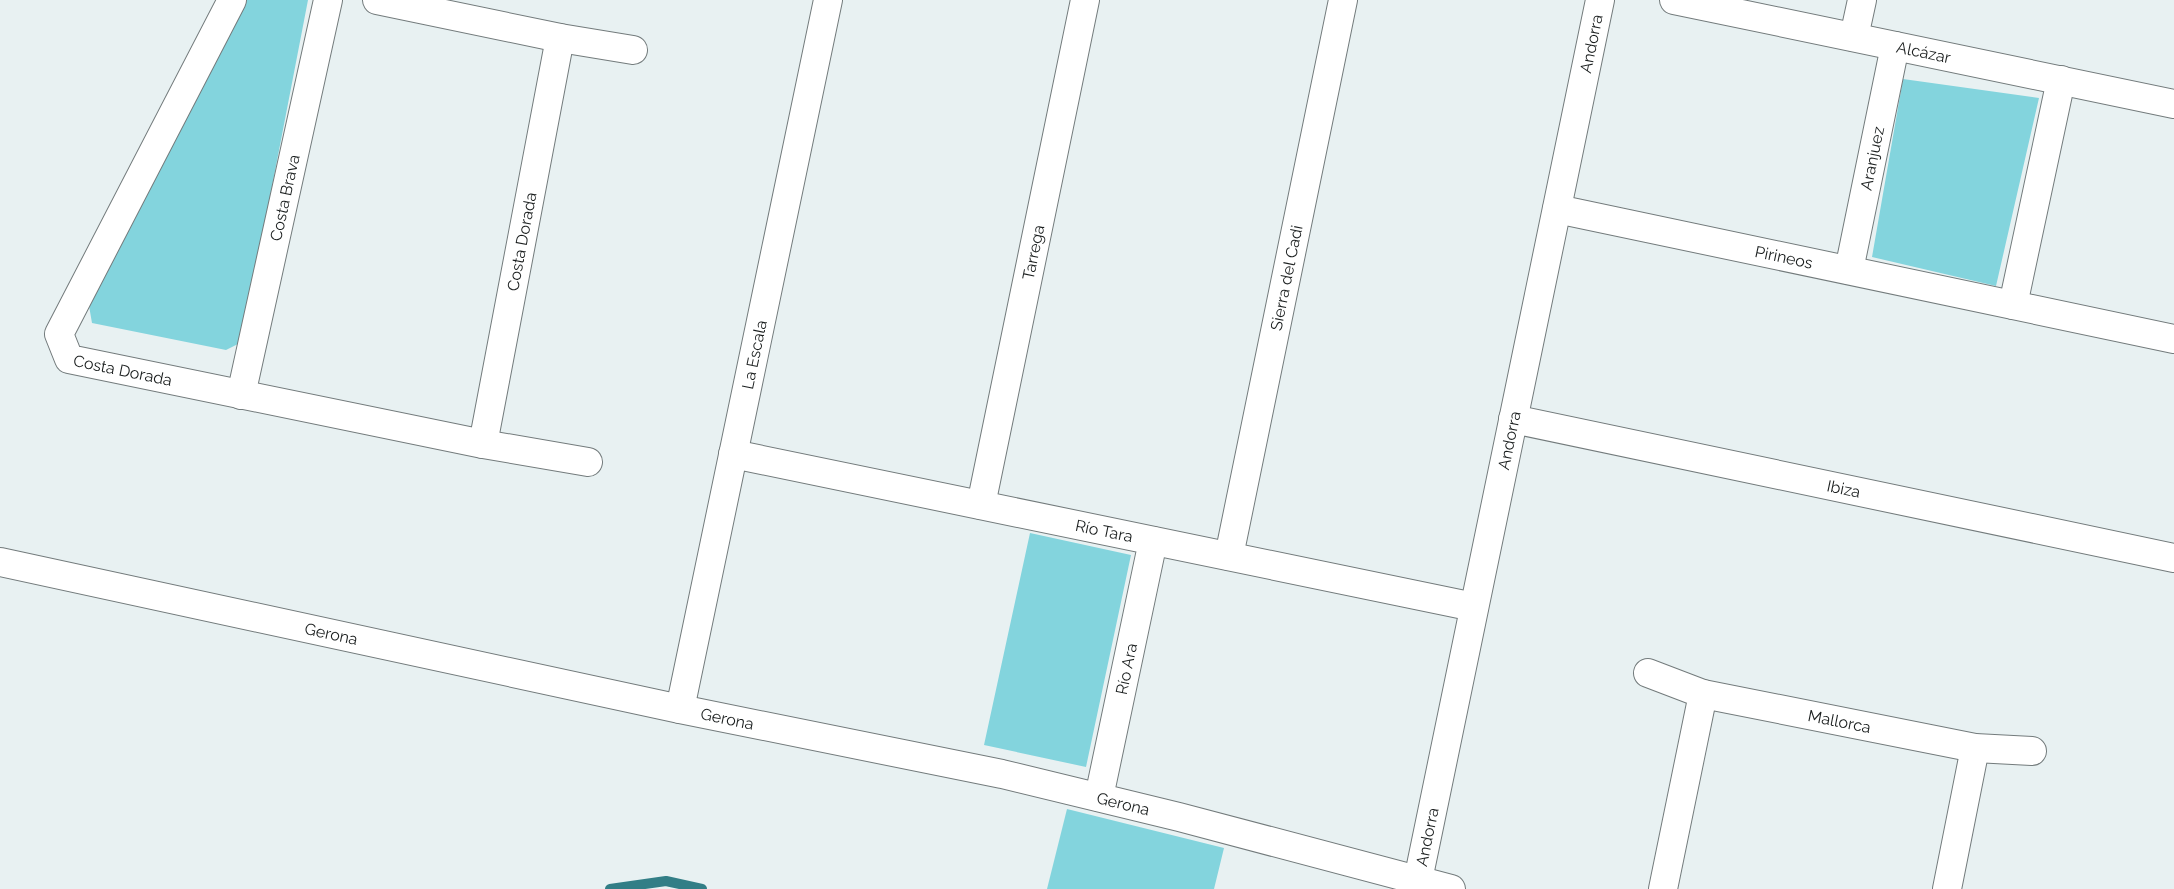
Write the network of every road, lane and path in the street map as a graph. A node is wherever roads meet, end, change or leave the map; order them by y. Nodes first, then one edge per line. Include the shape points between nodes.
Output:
1 (232, 0) edge
2 (328, 0) edge
3 (377, 0) edge
4 (828, 0) edge
5 (1085, 0) edge
6 (1343, 0) edge
7 (1600, 0) edge
8 (1674, 0) edge
9 (1862, 0) edge
10 (1854, 37) junction
11 (560, 38) junction
12 (1895, 46) junction
13 (633, 50) dead end
14 (2061, 80) junction
15 (2174, 104) edge
16 (1557, 208) junction
17 (1849, 270) junction
18 (2013, 305) junction
19 (2174, 339) edge
20 (241, 395) junction
21 (1513, 419) junction
22 (483, 444) junction
23 (733, 454) junction
24 (588, 462) dead end
25 (981, 505) junction
26 (1153, 541) junction
27 (1228, 556) junction
28 (2174, 558) edge
29 (0, 562) edge
30 (1474, 607) junction
31 (1648, 673) dead end
32 (1703, 694) junction
33 (680, 709) junction
34 (1975, 748) junction
35 (2032, 751) dead end
36 (1099, 797) junction
37 (1418, 880) junction
38 (1451, 889) edge
39 (1663, 889) edge
40 (1947, 889) edge

1 - 20 street, Costa Dorada via 60,334 69,359
2 - 20 street, Costa Brava
3 - 11 street
4 - 23 street, La Escala
5 - 25 street, Tarrega
6 - 27 street, Sierra del Cadi
7 - 16 street, Andorra
8 - 10 street, Alcázar
9 - 10 street
10 - 12 street, Alcázar
11 - 13 street
11 - 22 street, Costa Dorada
12 - 14 street, Alcázar
12 - 17 street, Aranjuez
14 - 15 street, Alcázar
14 - 18 street
16 - 17 street, Pirineos
16 - 21 street, Andorra
17 - 18 street, Pirineos
18 - 19 street, Pirineos
20 - 22 street, Costa Dorada
21 - 28 street, Ibiza
21 - 30 street, Andorra
22 - 24 street, Costa Dorada
23 - 25 street, Río Tara
23 - 33 street, La Escala
25 - 26 street, Río Tara
26 - 27 street, Río Tara
26 - 36 street, Río Ara
27 - 30 street, Río Tara
29 - 33 street, Gerona
30 - 37 street, Andorra
31 - 32 street, Mallorca
32 - 34 street, Mallorca
32 - 39 street
33 - 36 street, Gerona via 1002,774
34 - 35 street, Mallorca
34 - 40 street
36 - 37 street, Gerona
37 - 38 street, Gerona

